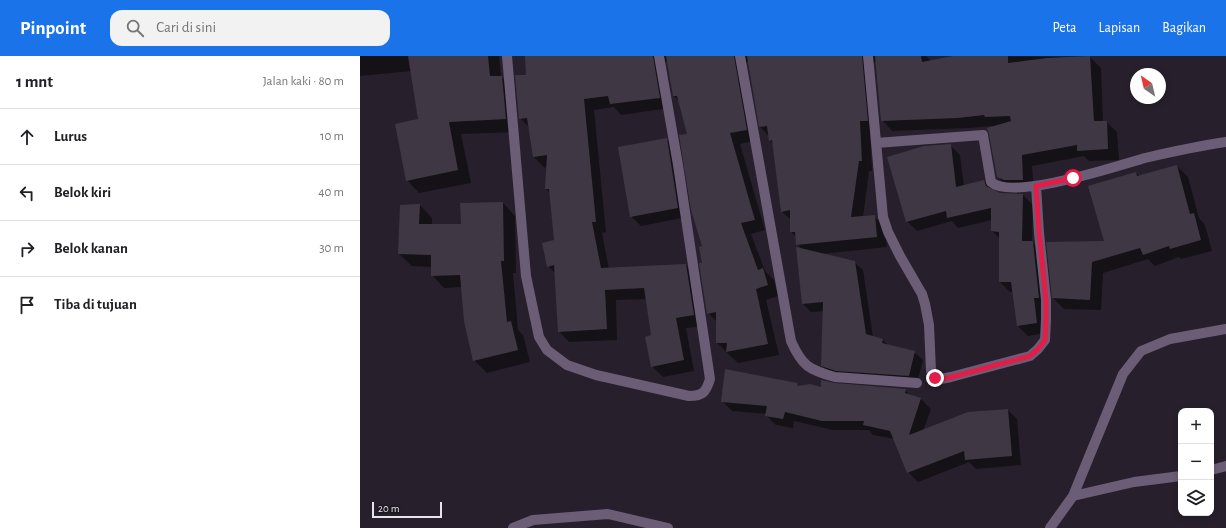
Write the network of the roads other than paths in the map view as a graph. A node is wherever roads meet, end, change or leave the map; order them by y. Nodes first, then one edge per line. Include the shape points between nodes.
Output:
1 (507, 56) edge
2 (659, 56) edge
3 (740, 56) edge
4 (868, 56) edge
5 (1226, 142) edge
6 (876, 143) junction
7 (1036, 186) junction
8 (1226, 329) edge
9 (916, 383) dead end
10 (1226, 466) edge
11 (1214, 469) edge
12 (1178, 476) edge
13 (1073, 496) junction
14 (513, 528) edge
15 (668, 528) edge
16 (1051, 528) edge

1 - 2 street via 526,276 538,337 547,350 567,365 596,375 698,396 706,390 710,379
3 - 9 street via 790,341 796,353 806,366 822,374
4 - 6 street
5 - 7 street via 1147,158
6 - 7 street via 983,135 991,182 999,187
6 - 7 street via 883,216 900,256 922,294 929,325 931,371 935,378 952,377 1030,356 1045,340 1046,300
8 - 13 street via 1170,339 1141,351 1123,374
10 - 11 street
12 - 13 street via 1134,482
13 - 16 street
14 - 15 street via 534,520 608,514

